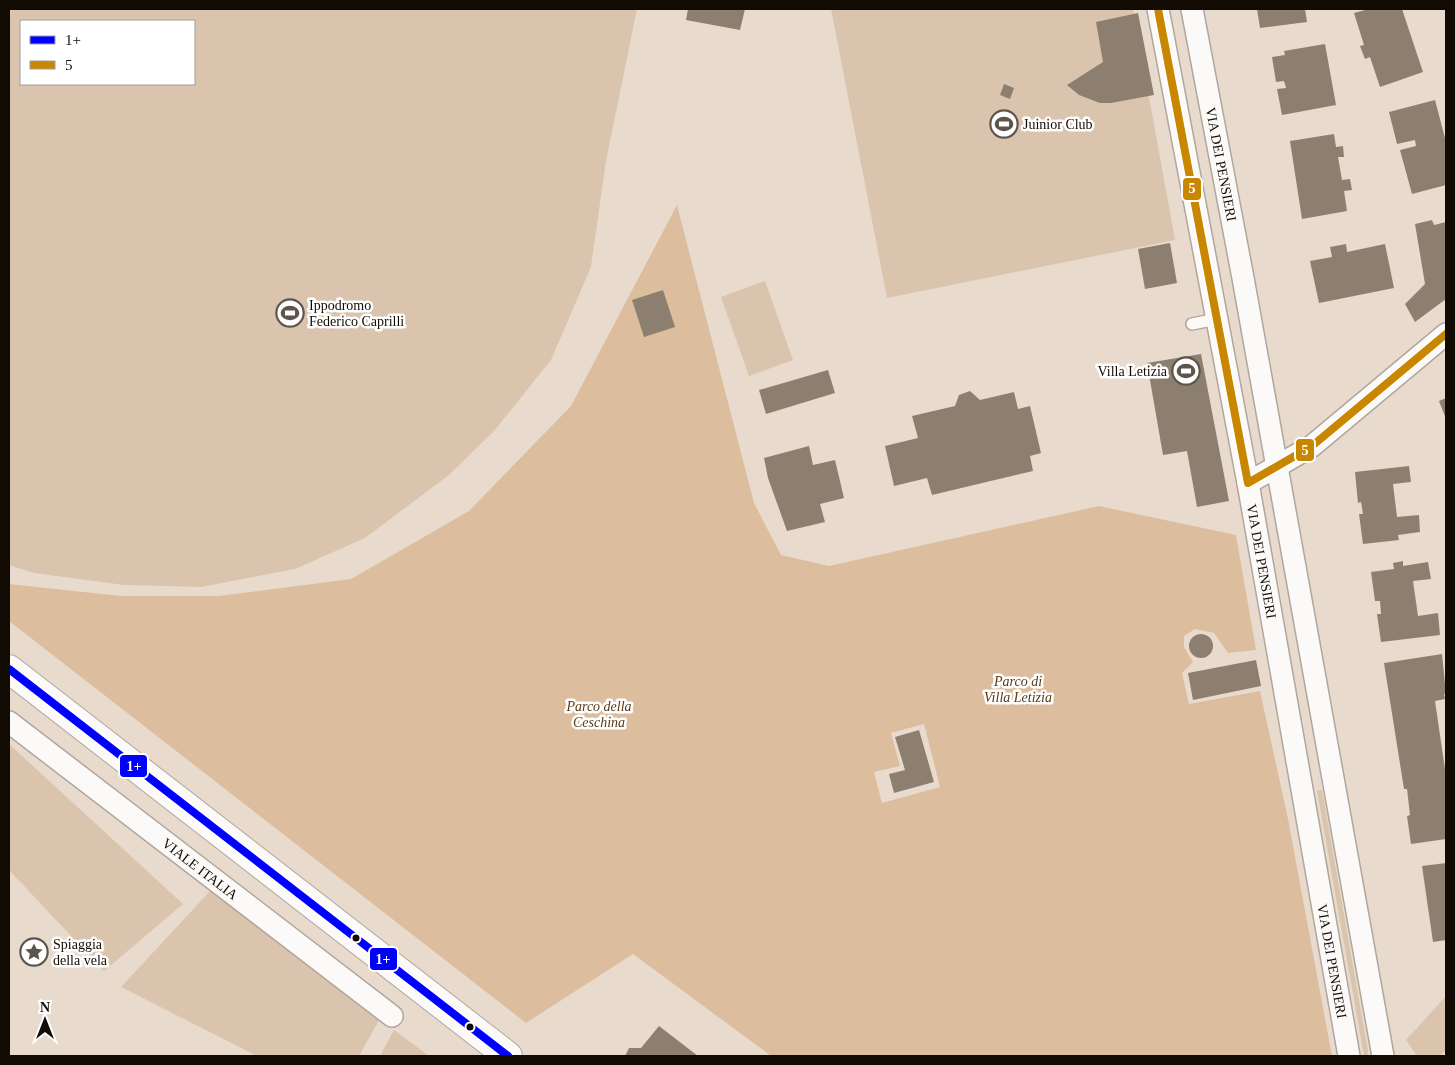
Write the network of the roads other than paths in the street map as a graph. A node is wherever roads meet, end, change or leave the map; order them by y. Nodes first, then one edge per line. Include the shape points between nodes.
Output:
1 (1158, 9) edge
2 (1192, 9) edge
3 (1217, 319) junction
4 (1192, 324) dead end
5 (1446, 334) edge
6 (1277, 468) junction
7 (1248, 483) junction
8 (9, 670) edge
9 (9, 722) edge
10 (392, 1016) dead end
11 (508, 1056) edge
12 (1349, 1056) edge
13 (1383, 1056) edge

1 - 3 street, VIA DEI PENSIERI
2 - 6 street, VIA DEI PENSIERI
3 - 4 lane
3 - 7 street, VIA DEI PENSIERI
5 - 6 street via 1312,446
6 - 7 street
6 - 13 street, VIA DEI PENSIERI
7 - 12 street, VIA DEI PENSIERI
8 - 11 main road
9 - 10 street, VIALE ITALIA

